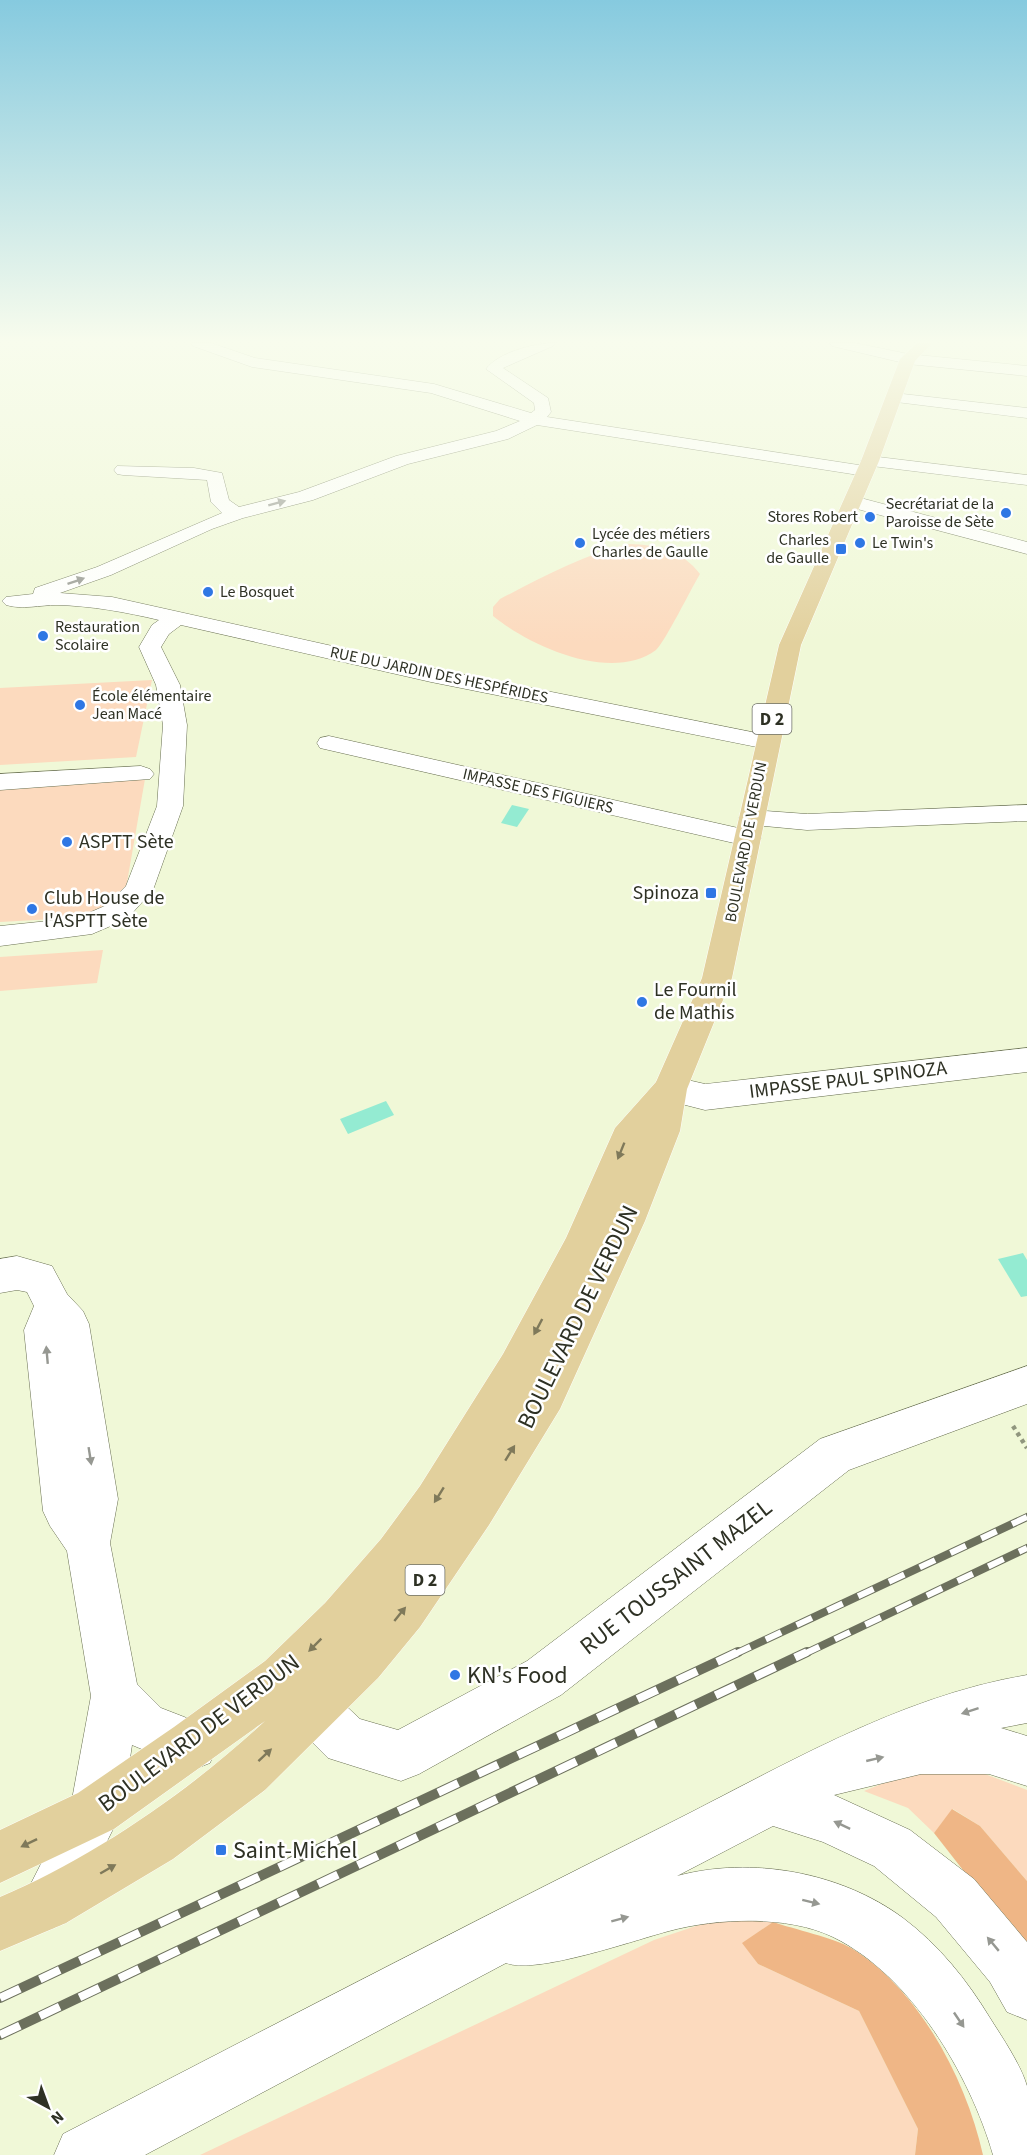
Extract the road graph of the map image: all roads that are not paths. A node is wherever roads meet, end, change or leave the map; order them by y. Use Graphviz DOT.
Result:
graph roads {
  1 [pos="469,444"];
  2 [pos="709,444"];
  3 [pos="876,444"];
  4 [pos="867,466"];
  5 [pos="123,470"];
  6 [pos="1027,480"];
  7 [pos="853,502"];
  8 [pos="236,514"];
  9 [pos="1027,548"];
  10 [pos="104,571"];
  11 [pos="7,603"];
  12 [pos="112,603"];
  13 [pos="176,618"];
  14 [pos="766,742"];
  15 [pos="329,743"];
  16 [pos="141,774"];
  17 [pos="0,782"];
  18 [pos="1027,813"];
  19 [pos="750,828"];
  20 [pos="0,936"];
  21 [pos="1027,1060"];
  22 [pos="670,1089"];
  23 [pos="0,1276"];
  24 [pos="1027,1385"];
  25 [pos="282,1678"];
  26 [pos="115,1696"];
  27 [pos="1027,1700"];
  28 [pos="313,1709"];
  29 [pos="192,1744"];
  30 [pos="1027,1761"];
  31 [pos="832,1770"];
  32 [pos="771,1800"];
  33 [pos="96,1811"];
  34 [pos="0,1857"];
  35 [pos="47,1904"];
  36 [pos="0,1924"];
  37 [pos="480,1947"];
  38 [pos="1027,1992"];
  39 [pos="84,2155"];
  40 [pos="1023,2155"];
  8 -- 1 [label="street, one-way"];
  2 -- 4 [label="street"];
  3 -- 4 [label="main road, BOULEVARD DE VERDUN / D 2"];
  4 -- 6 [label="street"];
  4 -- 7 [label="main road, BOULEVARD DE VERDUN / D 2"];
  5 -- 8 [label="street"];
  7 -- 9 [label="street"];
  7 -- 14 [label="main road, BOULEVARD DE VERDUN / D 2"];
  8 -- 10 [label="street"];
  11 -- 10 [label="street, one-way"];
  10 -- 12 [label="street"];
  11 -- 12 [label="street, RUE DU JARDIN DES HESPÉRIDES"];
  12 -- 13 [label="street, RUE DU JARDIN DES HESPÉRIDES"];
  13 -- 14 [label="street, RUE DU JARDIN DES HESPÉRIDES"];
  13 -- 20 [label="street"];
  14 -- 19 [label="main road, BOULEVARD DE VERDUN / D 2"];
  15 -- 19 [label="street, IMPASSE DES FIGUIERS"];
  16 -- 17 [label="street"];
  18 -- 19 [label="street, IMPASSE DES FIGUIERS"];
  19 -- 22 [label="main road, BOULEVARD DE VERDUN / D 2"];
  21 -- 22 [label="street, IMPASSE PAUL SPINOZA"];
  22 -- 25 [label="main road, BOULEVARD DE VERDUN / D 2, one-way"];
  28 -- 22 [label="main road, BOULEVARD DE VERDUN / D 2, one-way"];
  23 -- 26 [label="street"];
  24 -- 28 [label="street, RUE TOUSSAINT MAZEL"];
  25 -- 28 [label="street, RUE TOUSSAINT MAZEL"];
  25 -- 29 [label="main road, BOULEVARD DE VERDUN / D 2"];
  26 -- 29 [label="street"];
  26 -- 33 [label="street"];
  27 -- 31 [label="street, one-way"];
  35 -- 28 [label="main road, BOULEVARD DE VERDUN / D 2, one-way"];
  29 -- 33 [label="main road, BOULEVARD DE VERDUN / D 2"];
  31 -- 30 [label="street, one-way"];
  31 -- 32 [label="street"];
  32 -- 37 [label="street"];
  38 -- 32 [label="street, one-way"];
  33 -- 34 [label="main road, BOULEVARD DE VERDUN / D 2, one-way"];
  33 -- 35 [label="street"];
  35 -- 36 [label="main road, BOULEVARD DE VERDUN / D 2"];
  37 -- 39 [label="street"];
  37 -- 40 [label="street, one-way"];
}
